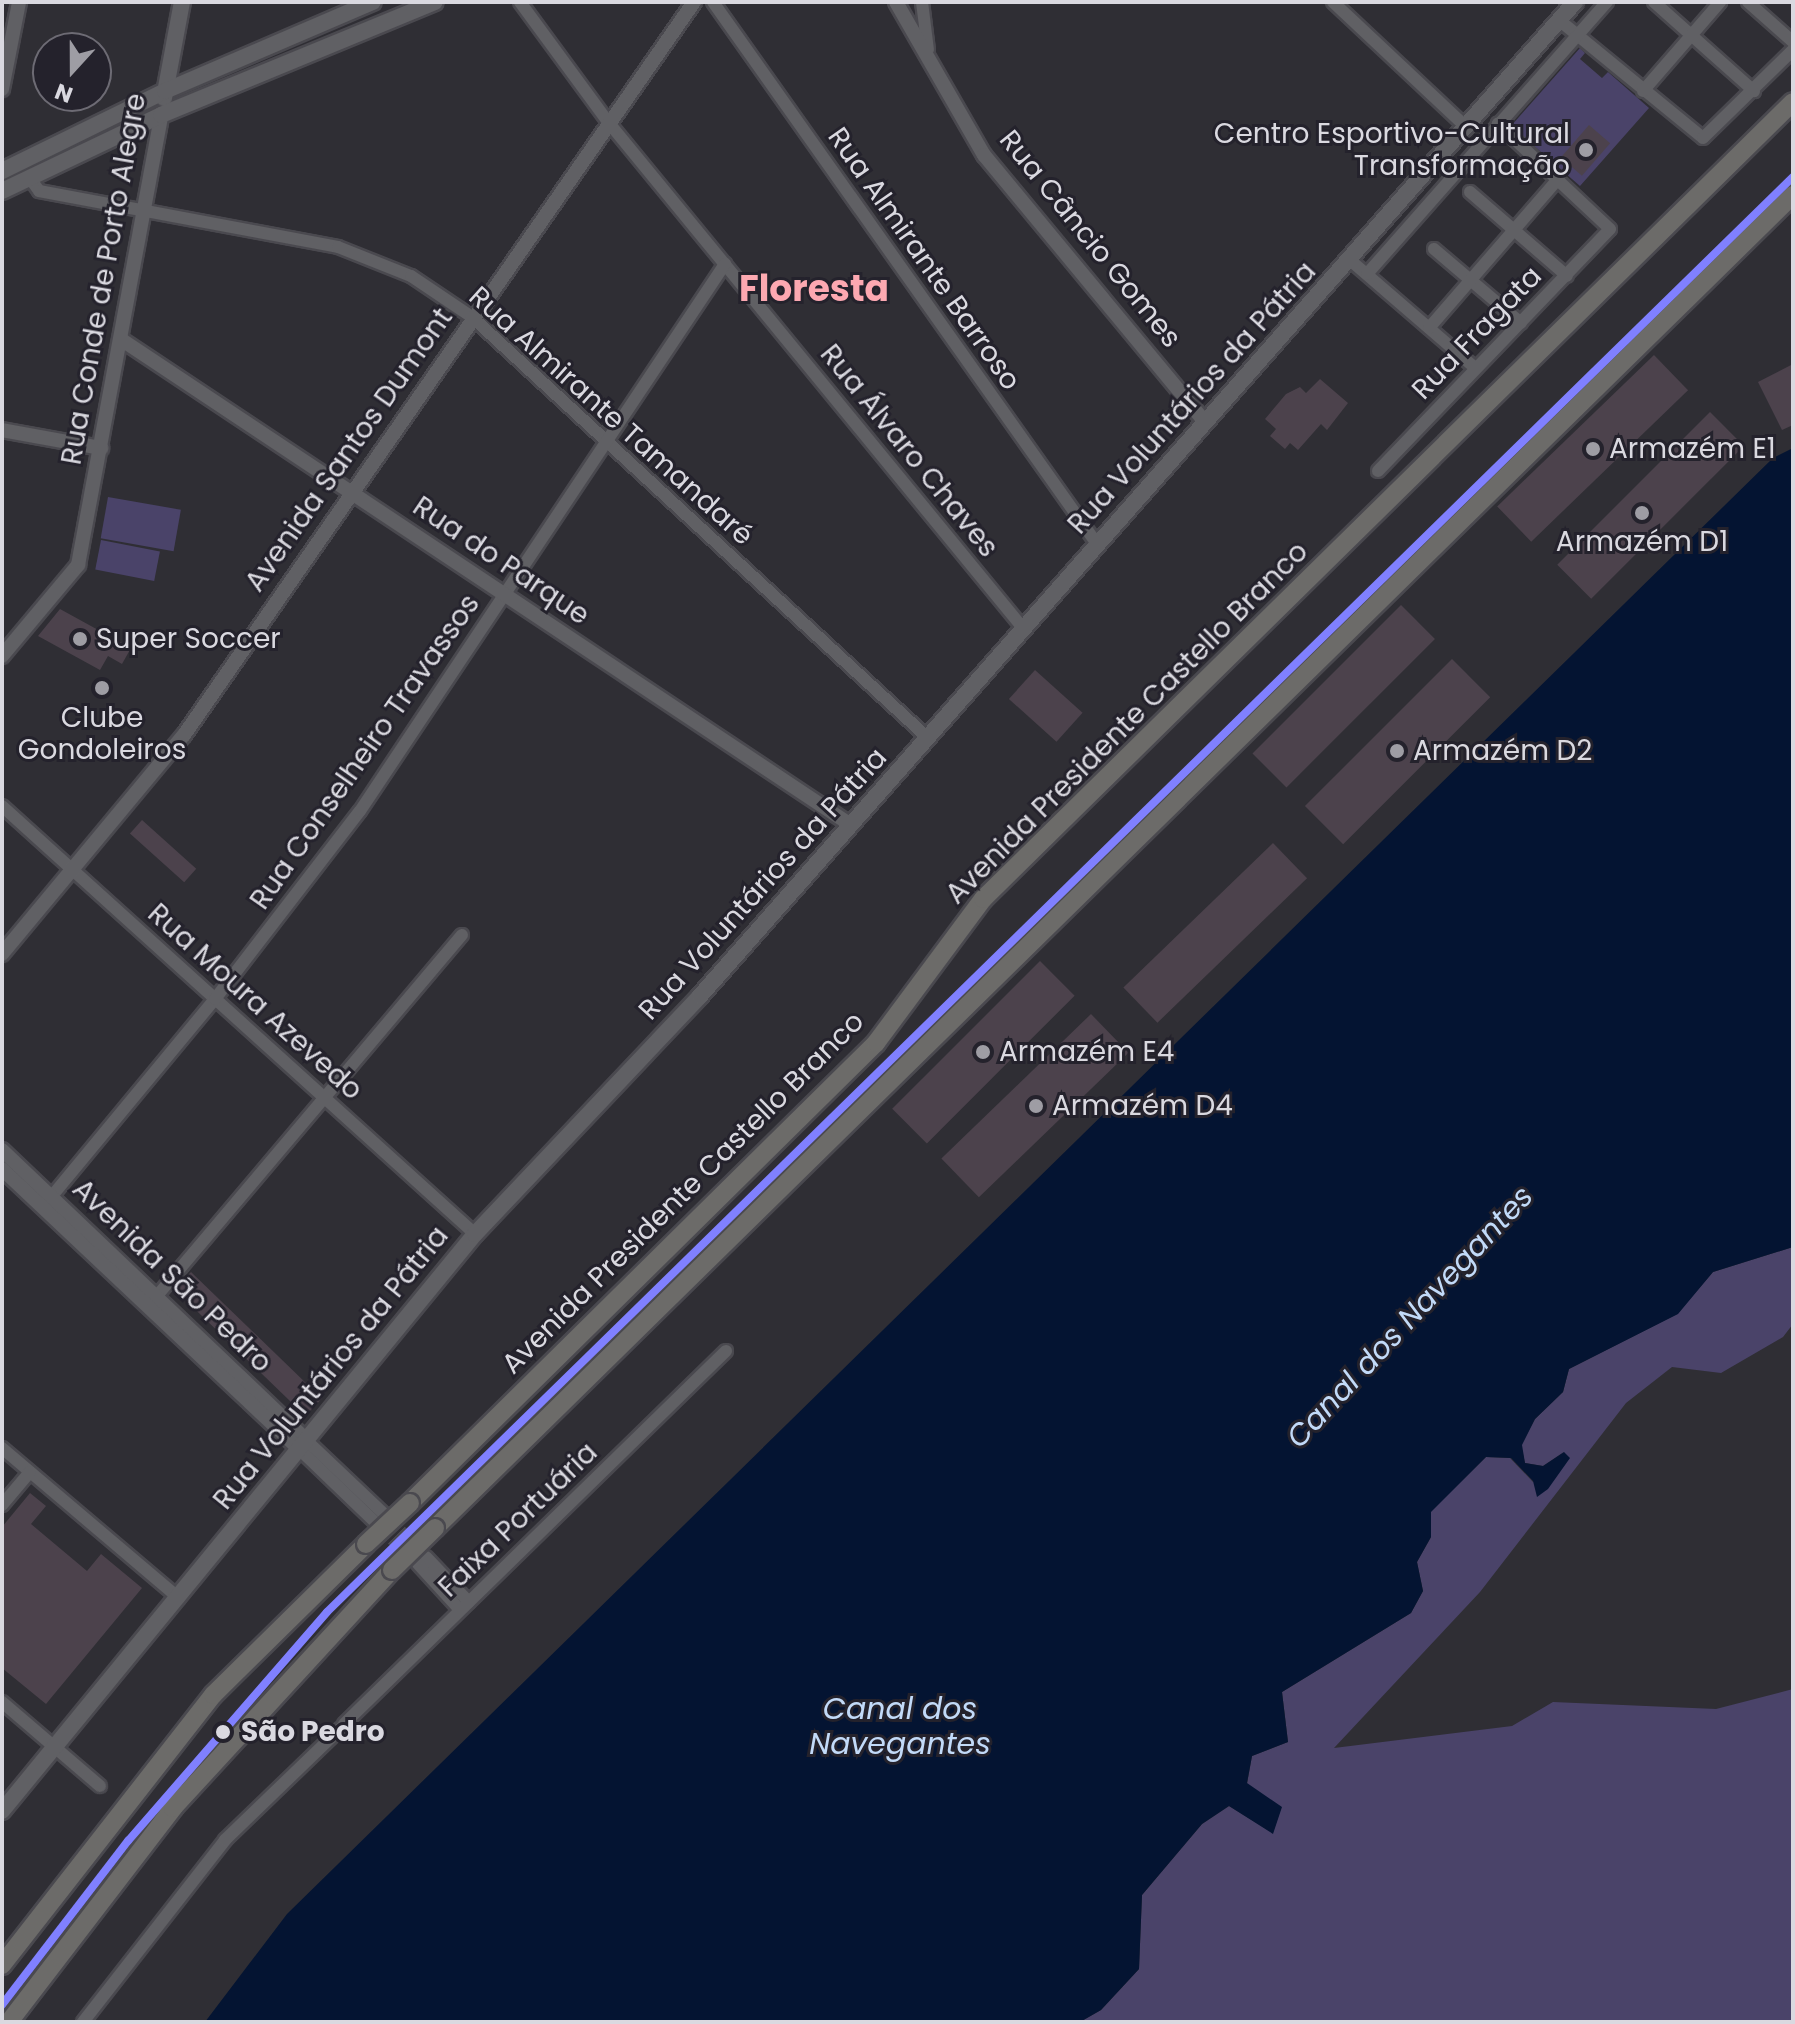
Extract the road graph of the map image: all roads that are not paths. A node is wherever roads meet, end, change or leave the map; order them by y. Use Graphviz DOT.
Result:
graph roads {
  1 [pos="19,2"];
  2 [pos="182,2"];
  3 [pos="373,2"];
  4 [pos="435,2"];
  5 [pos="520,2"];
  6 [pos="694,2"];
  7 [pos="713,2"];
  8 [pos="896,2"];
  9 [pos="923,2"];
  10 [pos="1333,2"];
  11 [pos="1575,2"];
  12 [pos="1607,2"];
  13 [pos="1654,2"];
  14 [pos="1720,2"];
  15 [pos="1748,2"];
  16 [pos="906,17"];
  17 [pos="1559,20"];
  18 [pos="1692,34"];
  19 [pos="1577,35"];
  20 [pos="1793,42"];
  21 [pos="928,50"];
  22 [pos="1793,50"];
  23 [pos="2,89"];
  24 [pos="165,91"];
  25 [pos="1643,91"];
  26 [pos="1754,91"];
  27 [pos="1793,102"];
  28 [pos="161,115"];
  29 [pos="609,123"];
  30 [pos="1498,124"];
  31 [pos="1466,127"];
  32 [pos="2,171"];
  33 [pos="29,177"];
  34 [pos="1559,178"];
  35 [pos="2,191"];
  36 [pos="1470,192"];
  37 [pos="1793,195"];
  38 [pos="144,213"];
  39 [pos="1514,229"];
  40 [pos="1434,249"];
  41 [pos="1350,260"];
  42 [pos="725,264"];
  43 [pos="1367,274"];
  44 [pos="1567,276"];
  45 [pos="1470,280"];
  46 [pos="472,317"];
  47 [pos="1521,323"];
  48 [pos="1429,328"];
  49 [pos="122,340"];
  50 [pos="1475,368"];
  51 [pos="1204,421"];
  52 [pos="2,430"];
  53 [pos="606,443"];
  54 [pos="101,448"];
  55 [pos="1378,471"];
  56 [pos="352,493"];
  57 [pos="1097,544"];
  58 [pos="505,595"];
  59 [pos="1023,628"];
  60 [pos="2,656"];
  61 [pos="929,739"];
  62 [pos="2,806"];
  63 [pos="851,825"];
  64 [pos="73,870"];
  65 [pos="462,935"];
  66 [pos="2,954"];
  67 [pos="215,999"];
  68 [pos="325,1098"];
  69 [pos="2,1150"];
  70 [pos="2,1169"];
  71 [pos="47,1202"];
  72 [pos="475,1234"];
  73 [pos="156,1297"];
  74 [pos="726,1351"];
  75 [pos="301,1443"];
  76 [pos="2,1448"];
  77 [pos="30,1472"];
  78 [pos="2,1505"];
  79 [pos="381,1520"];
  80 [pos="422,1560"];
  81 [pos="179,1598"];
  82 [pos="465,1606"];
  83 [pos="2,1702"];
  84 [pos="54,1748"];
  85 [pos="100,1786"];
  86 [pos="2,1811"];
  87 [pos="2,1965"];
  88 [pos="9,2022"];
  89 [pos="83,2022"];
  1 -- 23 [label="street"];
  2 -- 24 [label="main road, Rua Conde de Porto Alegre"];
  3 -- 24 [label="main road"];
  4 -- 28 [label="main road"];
  5 -- 29 [label="street, Rua Álvaro Chaves"];
  6 -- 29 [label="street, Avenida Santos Dumont"];
  7 -- 57 [label="street, Rua Almirante Barroso"];
  8 -- 16 [label="street, Rua Câncio Gomes"];
  9 -- 16 [label="street"];
  9 -- 21 [label="street"];
  10 -- 31 [label="street"];
  11 -- 17 [label="main road, Rua Voluntários da Pátria"];
  12 -- 19 [label="street"];
  13 -- 18 [label="street"];
  14 -- 18 [label="street"];
  15 -- 20 [label="street"];
  16 -- 21 [label="street, Rua Câncio Gomes"];
  17 -- 19 [label="street"];
  17 -- 31 [label="main road, Rua Voluntários da Pátria"];
  18 -- 25 [label="street"];
  18 -- 26 [label="street"];
  19 -- 25 [label="street"];
  19 -- 30 [label="street"];
  21 -- 51 [label="street, Rua Câncio Gomes"];
  22 -- 26 [label="street"];
  24 -- 28 [label="main road, Rua Conde de Porto Alegre"];
  24 -- 32 [label="main road"];
  25 -- 26 [label="street"];
  27 -- 87 [label="main road, Avenida Presidente Castello Branco, bridge"];
  28 -- 33 [label="main road"];
  28 -- 38 [label="street, Rua Conde de Porto Alegre"];
  29 -- 42 [label="street, Rua Álvaro Chaves"];
  29 -- 46 [label="street, Avenida Santos Dumont"];
  30 -- 34 [label="street"];
  30 -- 43 [label="street"];
  31 -- 41 [label="main road, Rua Voluntários da Pátria"];
  33 -- 35 [label="main road"];
  33 -- 38 [label="street, Rua Almirante Tamandaré"];
  34 -- 39 [label="street"];
  34 -- 44 [label="street, Rua Fragata"];
  36 -- 39 [label="street"];
  37 -- 88 [label="main road, bridge"];
  38 -- 46 [label="street, Rua Almirante Tamandaré"];
  38 -- 49 [label="street, Rua Conde de Porto Alegre"];
  39 -- 44 [label="street"];
  39 -- 45 [label="street"];
  40 -- 45 [label="street"];
  41 -- 43 [label="street"];
  41 -- 51 [label="main road, Rua Voluntários da Pátria"];
  42 -- 53 [label="street, Rua Conselheiro Travassos"];
  42 -- 59 [label="street, Rua Álvaro Chaves"];
  43 -- 48 [label="street"];
  44 -- 47 [label="street, Rua Fragata"];
  45 -- 47 [label="street"];
  45 -- 48 [label="street"];
  46 -- 53 [label="street, Rua Almirante Tamandaré"];
  46 -- 56 [label="street, Avenida Santos Dumont"];
  47 -- 50 [label="street, Rua Fragata"];
  48 -- 50 [label="street"];
  49 -- 54 [label="street, Rua Conde de Porto Alegre"];
  49 -- 56 [label="street, Rua do Parque"];
  50 -- 55 [label="street, Rua Fragata"];
  51 -- 57 [label="main road, Rua Voluntários da Pátria"];
  52 -- 54 [label="street"];
  53 -- 58 [label="street, Rua Conselheiro Travassos"];
  53 -- 61 [label="street, Rua Almirante Tamandaré"];
  54 -- 60 [label="street, Rua Conde de Porto Alegre"];
  56 -- 58 [label="street, Rua do Parque"];
  56 -- 64 [label="street, Avenida Santos Dumont"];
  57 -- 59 [label="main road, Rua Voluntários da Pátria"];
  58 -- 63 [label="street, Rua do Parque"];
  58 -- 67 [label="street, Rua Conselheiro Travassos"];
  59 -- 61 [label="main road, Rua Voluntários da Pátria"];
  61 -- 63 [label="main road, Rua Voluntários da Pátria"];
  62 -- 64 [label="street, Rua Moura Azevedo"];
  63 -- 72 [label="main road, Rua Voluntários da Pátria"];
  64 -- 66 [label="street, Avenida Santos Dumont"];
  64 -- 67 [label="street, Rua Moura Azevedo"];
  65 -- 68 [label="street"];
  67 -- 68 [label="street, Rua Moura Azevedo"];
  67 -- 71 [label="street, Rua Conselheiro Travassos"];
  68 -- 72 [label="street, Rua Moura Azevedo"];
  68 -- 73 [label="street"];
  69 -- 71 [label="street, Avenida São Pedro"];
  70 -- 71 [label="street, Avenida São Pedro"];
  71 -- 73 [label="street, Avenida São Pedro"];
  71 -- 75 [label="street, Avenida São Pedro"];
  72 -- 75 [label="main road, Rua Voluntários da Pátria"];
  73 -- 75 [label="street, Avenida São Pedro"];
  74 -- 82 [label="street, Faixa Portuária"];
  75 -- 79 [label="street"];
  75 -- 81 [label="main road, Rua Voluntários da Pátria"];
  76 -- 77 [label="street"];
  77 -- 78 [label="street"];
  77 -- 81 [label="street"];
  80 -- 82 [label="street"];
  81 -- 84 [label="main road, Rua Voluntários da Pátria"];
  82 -- 89 [label="street, Faixa Portuária"];
  83 -- 84 [label="street"];
  84 -- 85 [label="street"];
  84 -- 86 [label="main road, Rua Voluntários da Pátria"];
}
